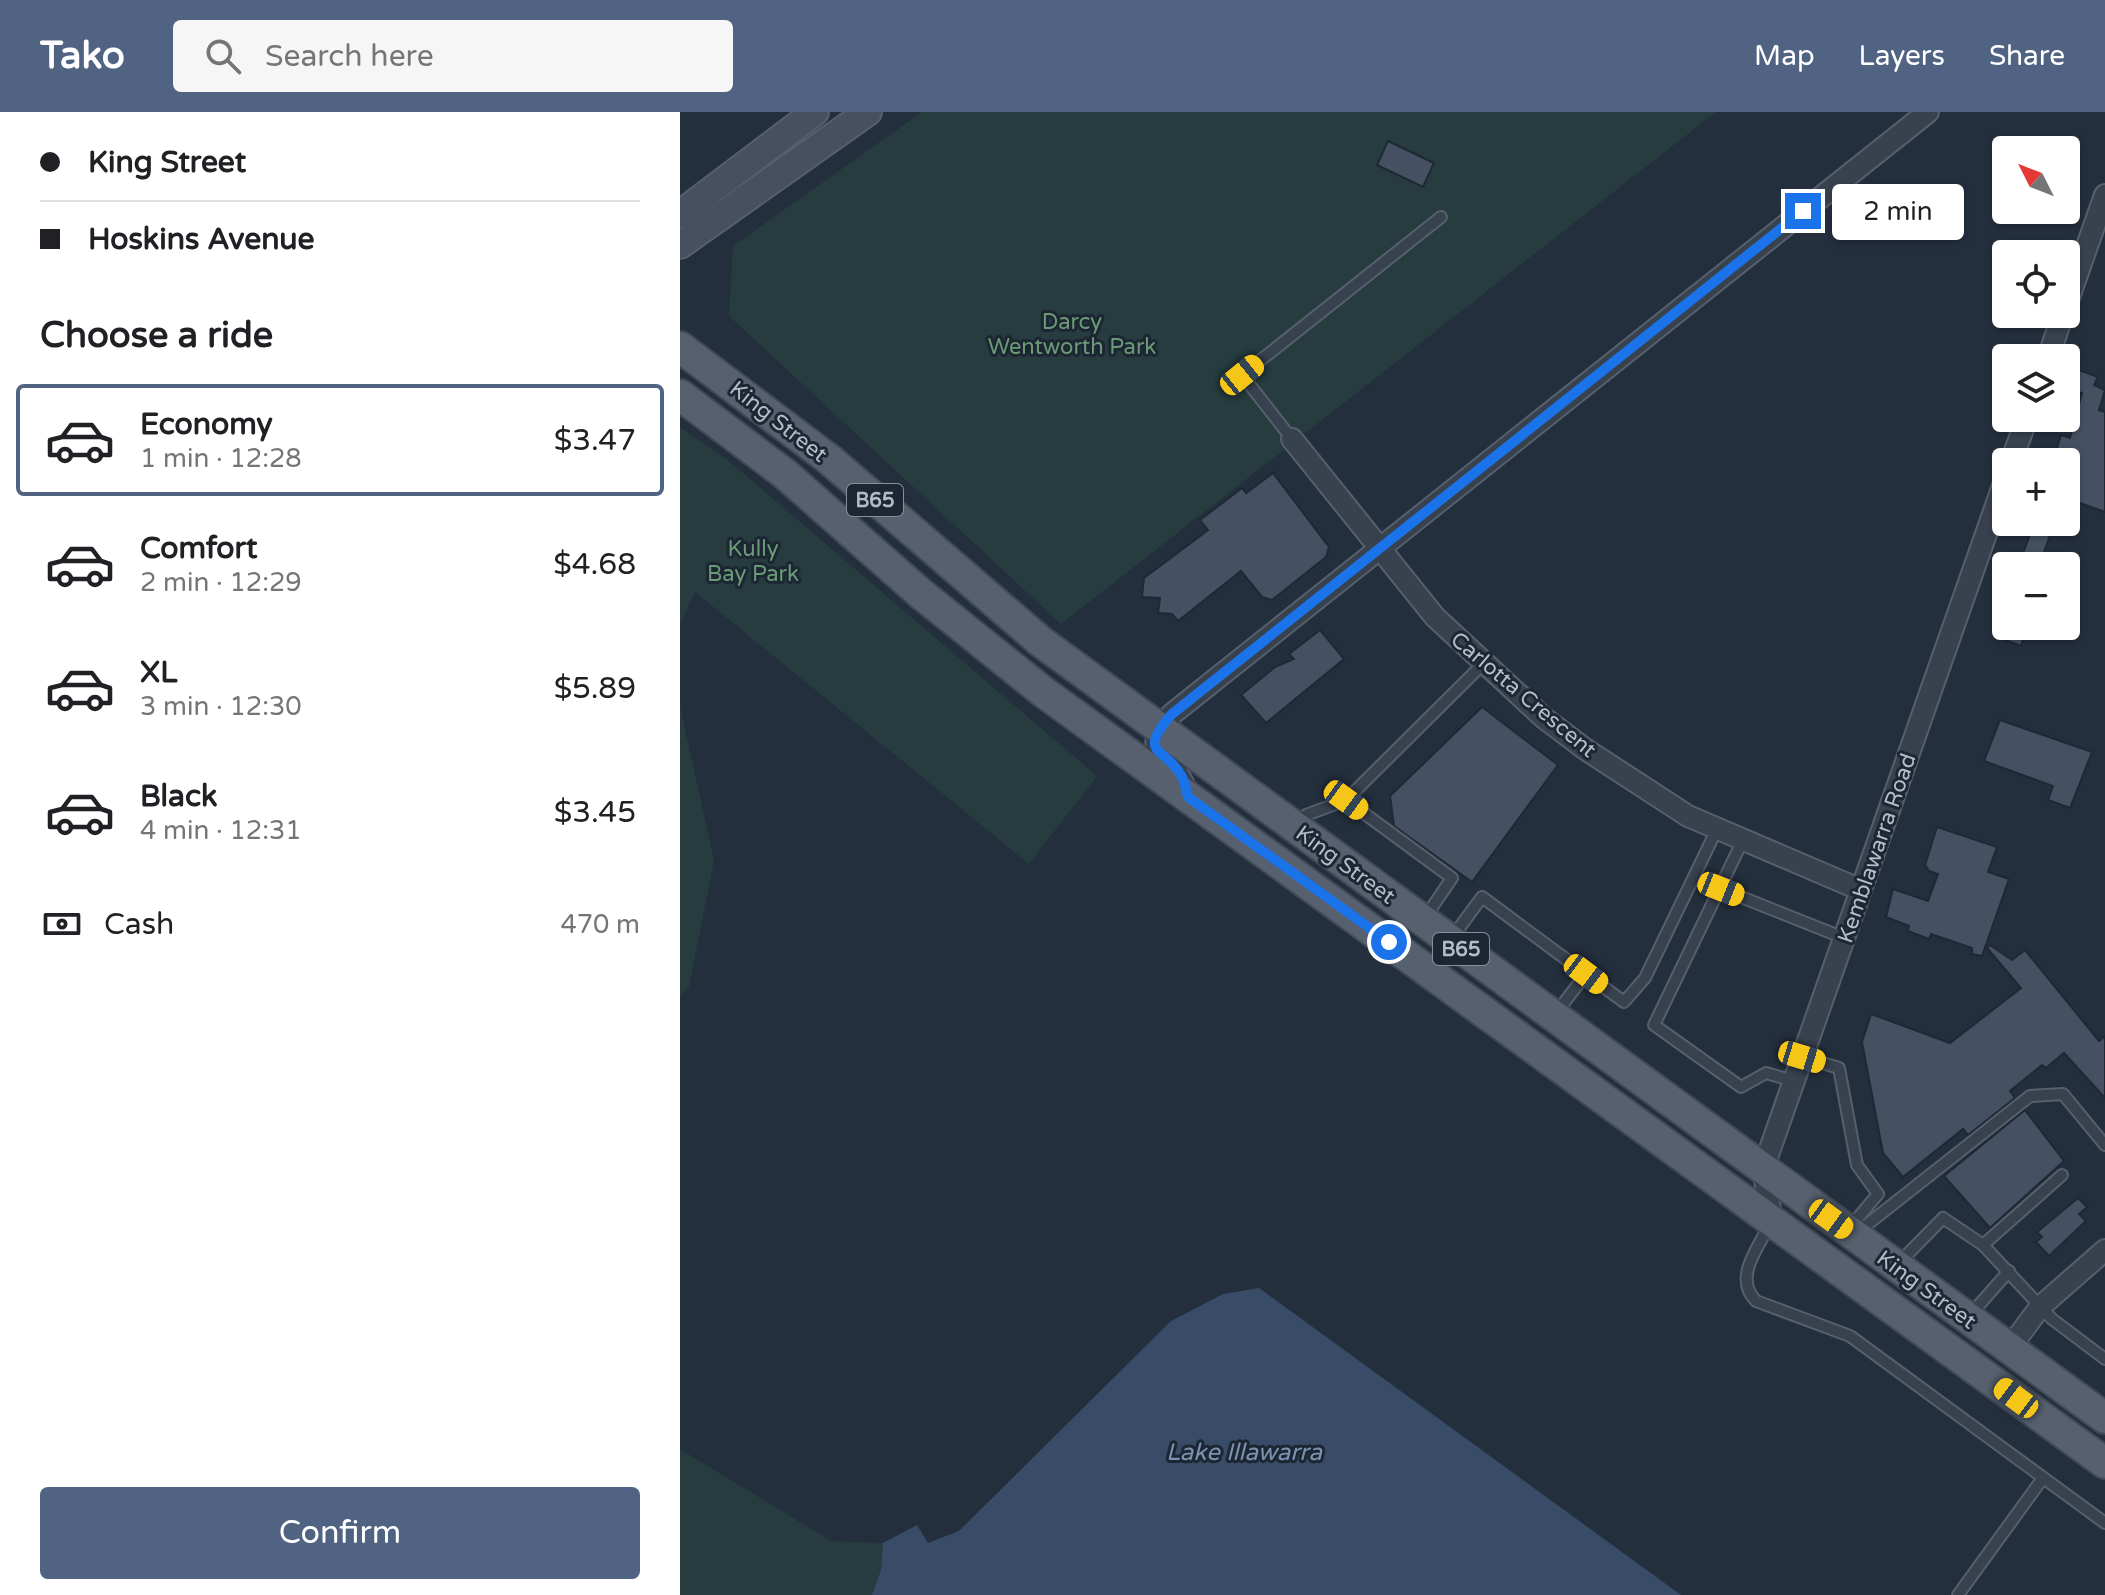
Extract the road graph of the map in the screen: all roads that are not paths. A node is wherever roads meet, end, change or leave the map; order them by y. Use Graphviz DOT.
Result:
graph roads {
  1 [pos="815,112"];
  2 [pos="868,112"];
  3 [pos="1928,112"];
  4 [pos="2105,195"];
  5 [pos="680,214"];
  6 [pos="1441,217"];
  7 [pos="680,245"];
  8 [pos="2080,266"];
  9 [pos="682,346"];
  10 [pos="680,395"];
  11 [pos="1292,439"];
  12 [pos="1992,517"];
  13 [pos="1378,548"];
  14 [pos="1483,664"];
  15 [pos="1159,728"];
  16 [pos="1188,797"];
  17 [pos="1346,800"];
  18 [pos="1295,827"];
  19 [pos="1717,829"];
  20 [pos="1742,842"];
  21 [pos="1721,889"];
  22 [pos="1861,890"];
  23 [pos="1423,921"];
  24 [pos="1844,938"];
  25 [pos="1450,941"];
  26 [pos="1586,974"];
  27 [pos="1553,1016"];
  28 [pos="1802,1057"];
  29 [pos="1794,1081"];
  30 [pos="2105,1145"];
  31 [pos="1763,1169"];
  32 [pos="2062,1175"];
  33 [pos="1772,1220"];
  34 [pos="1854,1235"];
  35 [pos="1983,1245"];
  36 [pos="2105,1250"];
  37 [pos="1896,1266"];
  38 [pos="2009,1271"];
  39 [pos="2040,1307"];
  40 [pos="1967,1319"];
  41 [pos="2009,1349"];
  42 [pos="2105,1359"];
  43 [pos="2105,1418"];
  44 [pos="2105,1463"];
  45 [pos="2043,1478"];
  46 [pos="2105,1523"];
  47 [pos="1958,1595"];
  1 -- 5 [label="main road"];
  2 -- 7 [label="main road"];
  3 -- 13 [label="street"];
  4 -- 8 [label="street"];
  6 -- 11 [label="lane"];
  9 -- 15 [label="main road, King Street / B65"];
  10 -- 16 [label="main road, King Street / B65"];
  11 -- 13 [label="street, Carlotta Crescent"];
  12 -- 22 [label="street, Kemblawarra Road"];
  13 -- 14 [label="street, Carlotta Crescent"];
  13 -- 15 [label="street"];
  14 -- 17 [label="lane"];
  14 -- 19 [label="street, Carlotta Crescent"];
  15 -- 16 [label="street"];
  15 -- 18 [label="main road, King Street / B65"];
  16 -- 33 [label="main road, King Street / B65"];
  17 -- 18 [label="lane"];
  17 -- 23 [label="lane"];
  18 -- 23 [label="main road, King Street / B65"];
  19 -- 20 [label="street, Carlotta Crescent"];
  19 -- 26 [label="lane"];
  20 -- 21 [label="lane"];
  20 -- 22 [label="street, Carlotta Crescent"];
  21 -- 24 [label="lane"];
  21 -- 29 [label="lane"];
  22 -- 24 [label="street, Kemblawarra Road"];
  23 -- 25 [label="main road, King Street / B65"];
  24 -- 28 [label="street, Kemblawarra Road"];
  25 -- 26 [label="lane"];
  25 -- 27 [label="main road, King Street / B65"];
  26 -- 27 [label="lane"];
  27 -- 31 [label="main road, King Street / B65"];
  28 -- 29 [label="street, Kemblawarra Road"];
  28 -- 34 [label="lane"];
  29 -- 31 [label="street, Kemblawarra Road"];
  30 -- 34 [label="lane"];
  31 -- 33 [label="street, Kemblawarra Road"];
  31 -- 34 [label="main road, King Street / B65"];
  32 -- 35 [label="lane"];
  33 -- 44 [label="main road, King Street / B65"];
  33 -- 45 [label="lane"];
  34 -- 37 [label="main road, King Street / B65"];
  35 -- 37 [label="lane"];
  35 -- 38 [label="lane"];
  36 -- 39 [label="street"];
  37 -- 40 [label="main road, King Street / B65"];
  38 -- 39 [label="lane"];
  38 -- 40 [label="lane"];
  39 -- 41 [label="street"];
  39 -- 42 [label="lane"];
  40 -- 41 [label="main road, King Street / B65"];
  41 -- 43 [label="main road, King Street / B65"];
  45 -- 46 [label="lane"];
  45 -- 47 [label="lane"];
}
